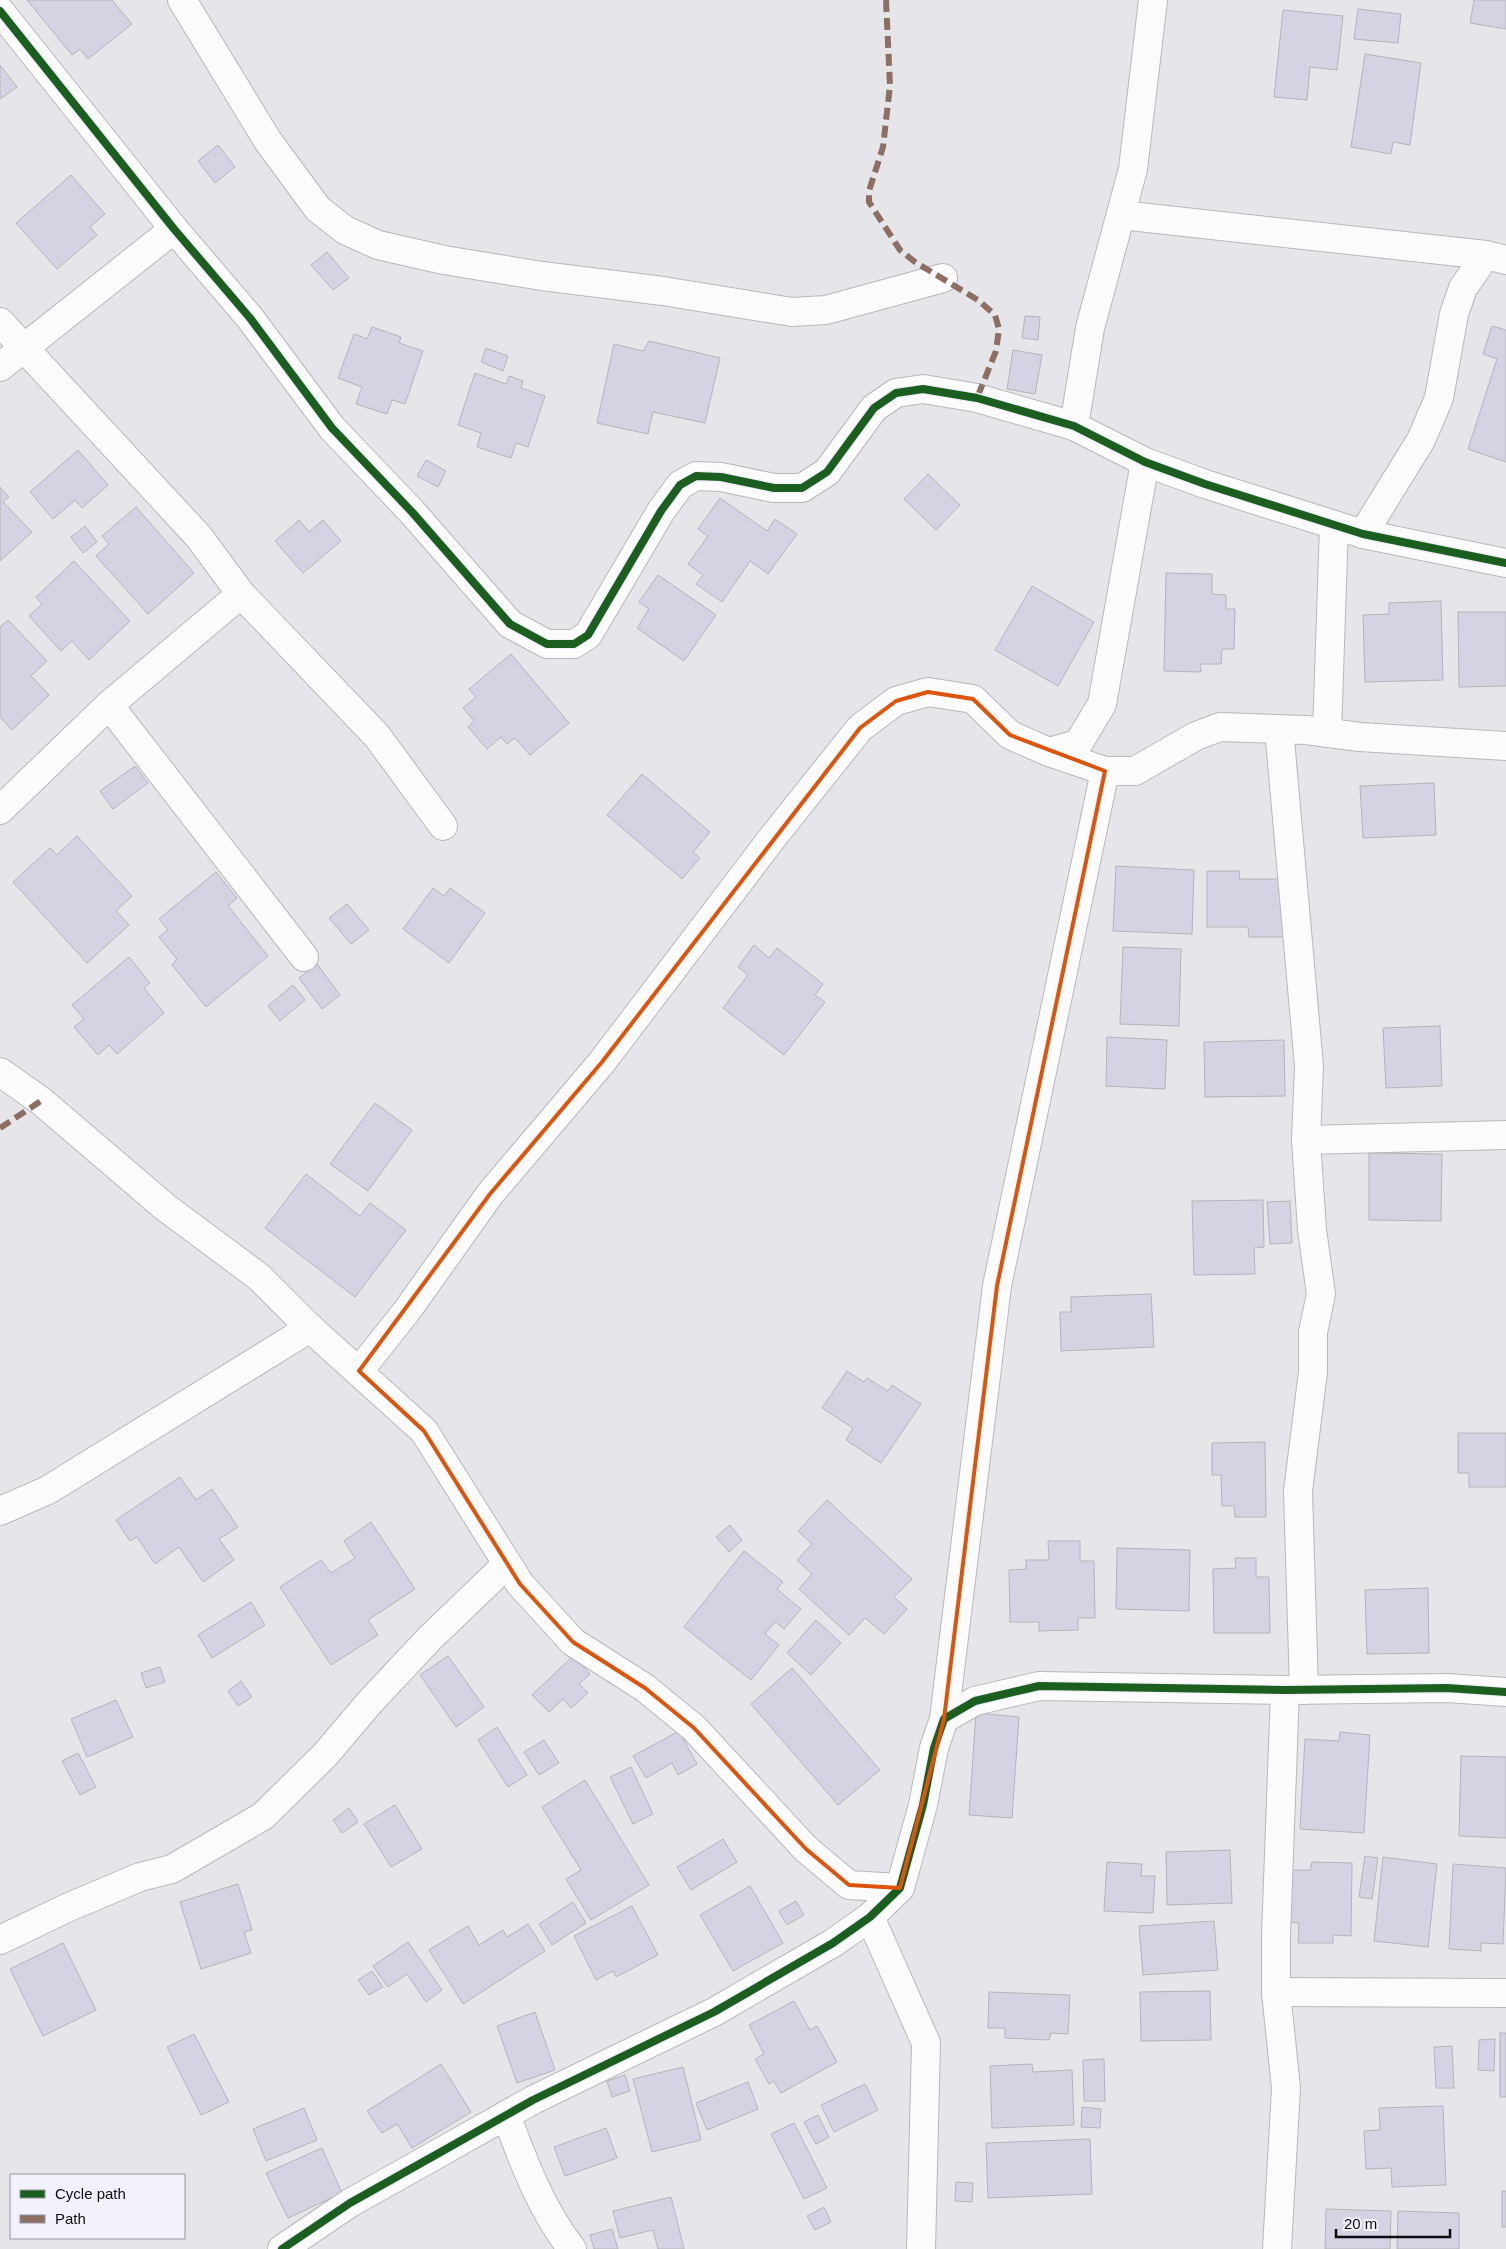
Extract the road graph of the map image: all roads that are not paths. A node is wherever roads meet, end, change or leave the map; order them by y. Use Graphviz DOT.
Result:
graph roads {
  1 [pos="182,0"];
  2 [pos="1153,0"];
  3 [pos="0,11"];
  4 [pos="1121,215"];
  5 [pos="174,228"];
  6 [pos="1496,257"];
  7 [pos="943,278"];
  8 [pos="0,322"];
  9 [pos="23,348"];
  10 [pos="0,367"];
  11 [pos="1074,426"];
  12 [pos="1145,462"];
  13 [pos="1334,525"];
  14 [pos="1363,534"];
  15 [pos="1506,563"];
  16 [pos="241,594"];
  17 [pos="109,705"];
  18 [pos="1279,730"];
  19 [pos="1327,733"];
  20 [pos="1506,746"];
  21 [pos="1049,752"];
  22 [pos="1105,771"];
  23 [pos="0,810"];
  24 [pos="443,826"];
  25 [pos="304,957"];
  26 [pos="0,1072"];
  27 [pos="1506,1135"];
  28 [pos="1306,1140"];
  29 [pos="310,1328"];
  30 [pos="360,1371"];
  31 [pos="0,1511"];
  32 [pos="507,1564"];
  33 [pos="1295,1690"];
  34 [pos="1506,1692"];
  35 [pos="944,1719"];
  36 [pos="900,1888"];
  37 [pos="870,1917"];
  38 [pos="0,1940"];
  39 [pos="1276,1992"];
  40 [pos="1506,1993"];
  41 [pos="506,2115"];
  42 [pos="282,2249"];
  43 [pos="572,2249"];
  44 [pos="921,2249"];
  45 [pos="1277,2249"];
  1 -- 7 [label="street"];
  2 -- 4 [label="street"];
  3 -- 5 [label="street"];
  4 -- 6 [label="street"];
  4 -- 11 [label="street"];
  5 -- 9 [label="street"];
  5 -- 11 [label="street"];
  6 -- 14 [label="street"];
  8 -- 9 [label="street"];
  9 -- 10 [label="street"];
  9 -- 16 [label="street"];
  11 -- 12 [label="street"];
  12 -- 13 [label="street"];
  12 -- 21 [label="street"];
  13 -- 14 [label="street"];
  13 -- 19 [label="street"];
  14 -- 15 [label="street"];
  16 -- 17 [label="street"];
  16 -- 24 [label="street"];
  17 -- 23 [label="street"];
  17 -- 25 [label="street"];
  18 -- 19 [label="street"];
  18 -- 22 [label="street"];
  18 -- 28 [label="street"];
  19 -- 20 [label="street"];
  21 -- 22 [label="street"];
  21 -- 30 [label="street"];
  22 -- 35 [label="street"];
  26 -- 29 [label="street"];
  27 -- 28 [label="street"];
  28 -- 33 [label="street"];
  29 -- 30 [label="street"];
  29 -- 31 [label="street"];
  30 -- 32 [label="street"];
  32 -- 36 [label="street"];
  32 -- 38 [label="street"];
  33 -- 34 [label="street"];
  33 -- 35 [label="street"];
  33 -- 39 [label="street"];
  35 -- 36 [label="street"];
  36 -- 37 [label="street"];
  37 -- 41 [label="street"];
  37 -- 44 [label="street"];
  39 -- 40 [label="street"];
  39 -- 45 [label="street"];
  41 -- 42 [label="street"];
  41 -- 43 [label="street"];
}
